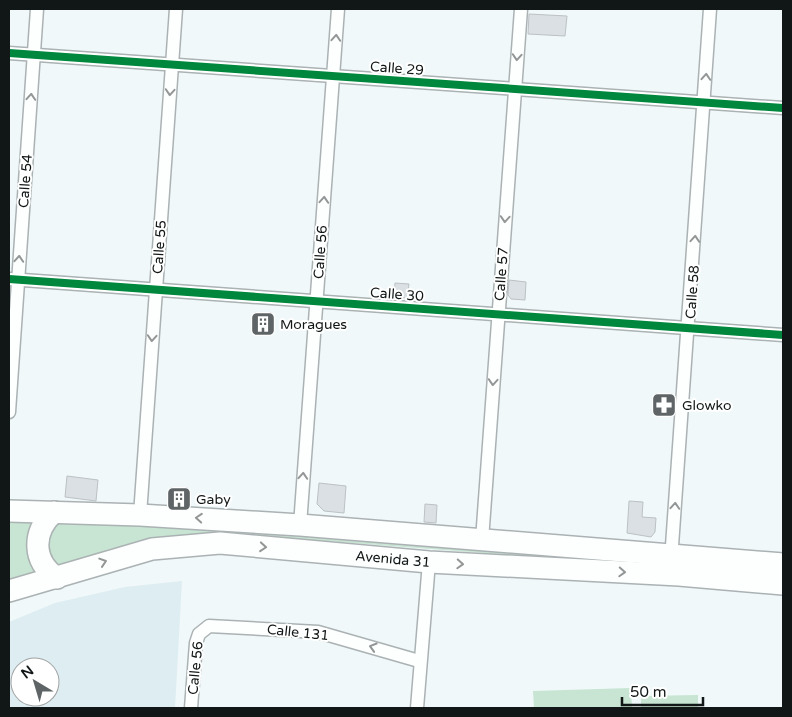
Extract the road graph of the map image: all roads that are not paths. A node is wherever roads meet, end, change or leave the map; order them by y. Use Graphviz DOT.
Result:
graph roads {
  1 [pos="37,9"];
  2 [pos="176,9"];
  3 [pos="338,9"];
  4 [pos="521,9"];
  5 [pos="710,9"];
  6 [pos="9,53"];
  7 [pos="34,54"];
  8 [pos="172,64"];
  9 [pos="333,76"];
  10 [pos="515,89"];
  11 [pos="704,102"];
  12 [pos="783,108"];
  13 [pos="13,279"];
  14 [pos="156,289"];
  15 [pos="317,301"];
  16 [pos="498,314"];
  17 [pos="689,329"];
  18 [pos="783,335"];
  19 [pos="9,412"];
  20 [pos="9,511"];
  21 [pos="54,512"];
  22 [pos="140,514"];
  23 [pos="300,525"];
  24 [pos="482,540"];
  25 [pos="429,562"];
  26 [pos="783,564"];
  27 [pos="671,565"];
  28 [pos="57,578"];
  29 [pos="783,584"];
  30 [pos="9,591"];
  31 [pos="204,629"];
  32 [pos="419,661"];
  33 [pos="191,708"];
  34 [pos="417,708"];
  1 -- 7 [label="street, Calle 54"];
  2 -- 8 [label="street, Calle 55"];
  9 -- 3 [label="street, Calle 56, one-way"];
  4 -- 10 [label="street, Calle 57, one-way"];
  11 -- 5 [label="street, Calle 58, one-way"];
  6 -- 7 [label="street, Calle 29"];
  7 -- 8 [label="street, Calle 29"];
  13 -- 7 [label="street, Calle 54, one-way"];
  8 -- 9 [label="street, Calle 29"];
  8 -- 14 [label="street, Calle 55, one-way"];
  9 -- 10 [label="street, Calle 29"];
  15 -- 9 [label="street, Calle 56, one-way"];
  10 -- 11 [label="street, Calle 29"];
  10 -- 16 [label="street, Calle 57, one-way"];
  11 -- 12 [label="street, Calle 29"];
  17 -- 11 [label="street, Calle 58, one-way"];
  13 -- 14 [label="street, Calle 30"];
  13 -- 19 [label="street, Calle 54"];
  14 -- 15 [label="street, Calle 30"];
  14 -- 22 [label="street, Calle 55, one-way"];
  15 -- 16 [label="street, Calle 30"];
  23 -- 15 [label="street, Calle 56, one-way"];
  16 -- 17 [label="street, Calle 30"];
  16 -- 24 [label="street, Calle 57, one-way"];
  17 -- 18 [label="street, Calle 30"];
  27 -- 17 [label="street, Calle 58, one-way"];
  20 -- 21 [label="highway, Avenida 31"];
  21 -- 22 [label="highway, Avenida 31"];
  21 -- 28 [label="highway"];
  23 -- 22 [label="highway, Avenida 31, one-way"];
  23 -- 24 [label="highway, Avenida 31"];
  24 -- 27 [label="highway, Avenida 31"];
  25 -- 27 [label="highway, Avenida 31, one-way"];
  28 -- 25 [label="highway, Avenida 31, one-way"];
  25 -- 32 [label="street"];
  26 -- 27 [label="highway, Avenida 31"];
  27 -- 29 [label="highway, Avenida 31"];
  28 -- 30 [label="highway, Avenida 31"];
  32 -- 31 [label="street, Calle 131, one-way"];
  31 -- 33 [label="street, Calle 56"];
  32 -- 34 [label="street"];
}
